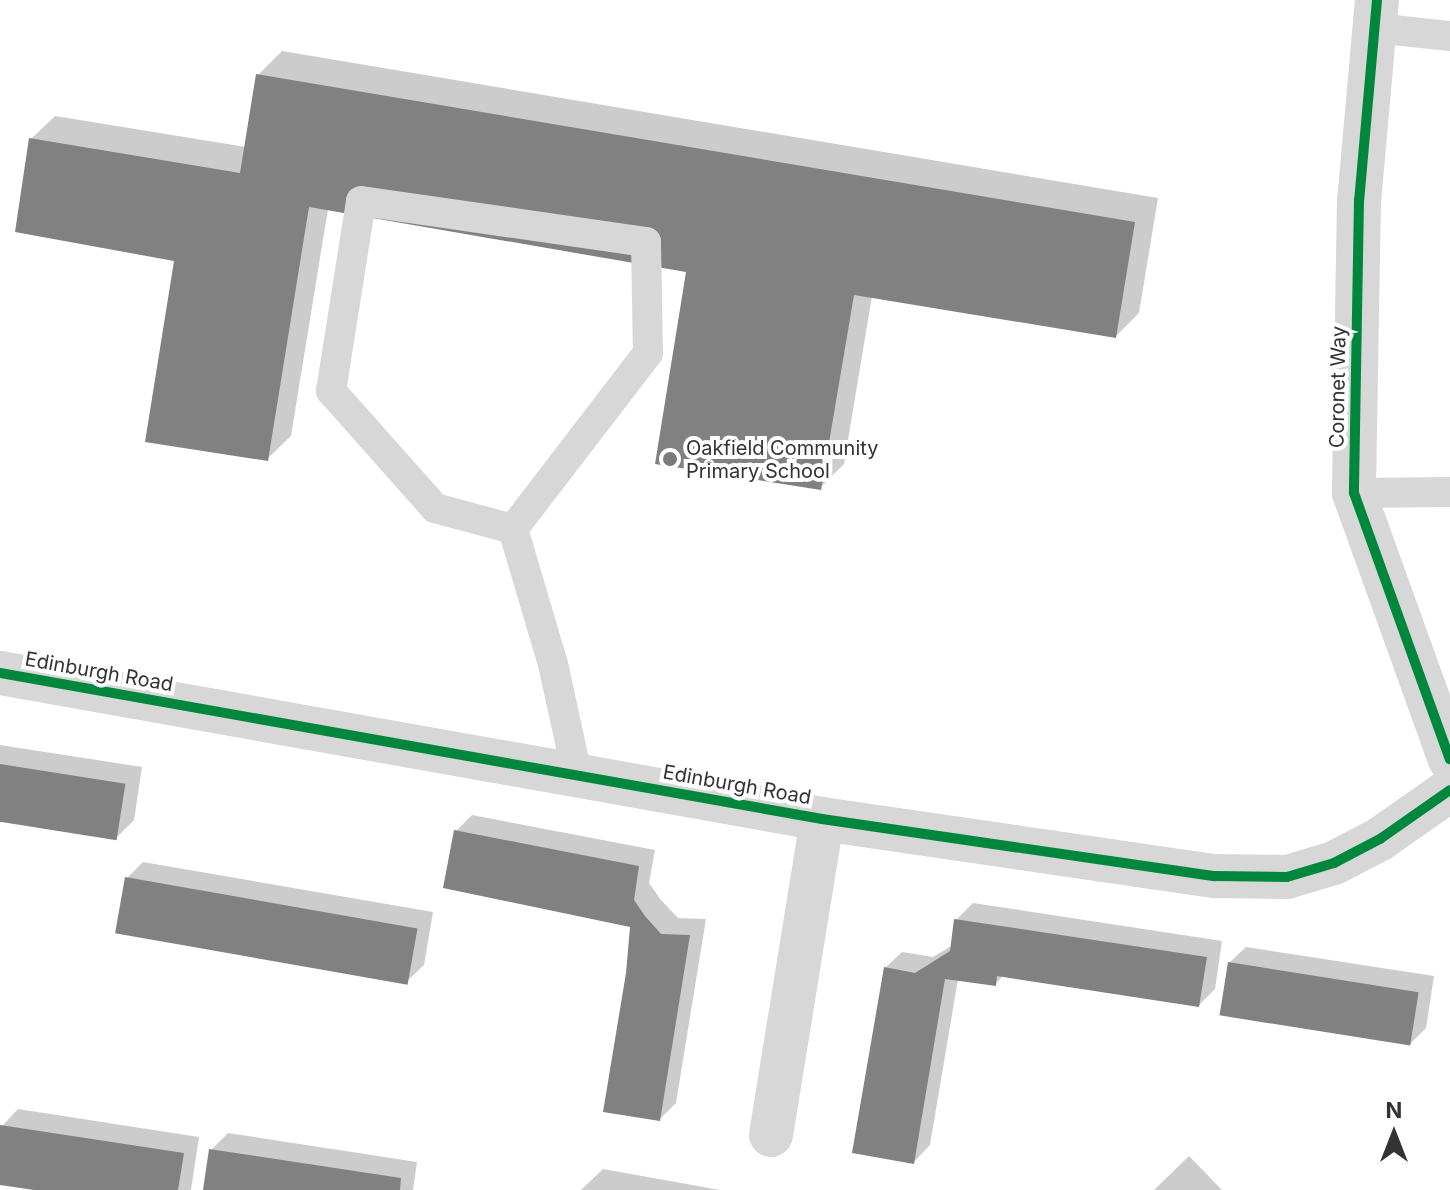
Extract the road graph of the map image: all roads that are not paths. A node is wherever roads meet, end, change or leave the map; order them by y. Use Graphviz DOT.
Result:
graph roads {
  1 [pos="1376,14"];
  2 [pos="1450,36"];
  3 [pos="1450,492"];
  4 [pos="1354,493"];
  5 [pos="513,529"];
  6 [pos="0,673"];
  7 [pos="1437,684"];
  8 [pos="1450,759"];
  9 [pos="577,774"];
  10 [pos="1450,790"];
  11 [pos="822,819"];
  12 [pos="771,1135"];
  1 -- 2 [label="lane"];
  1 -- 4 [label="street, Coronet Way"];
  3 -- 4 [label="lane"];
  4 -- 7 [label="street, Coronet Way"];
  5 -- 5 [label="lane"];
  5 -- 9 [label="lane"];
  6 -- 9 [label="street, Edinburgh Road"];
  7 -- 8 [label="street, Coronet Way"];
  9 -- 11 [label="street, Edinburgh Road"];
  10 -- 11 [label="street, Edinburgh Road"];
  11 -- 12 [label="street"];
}
